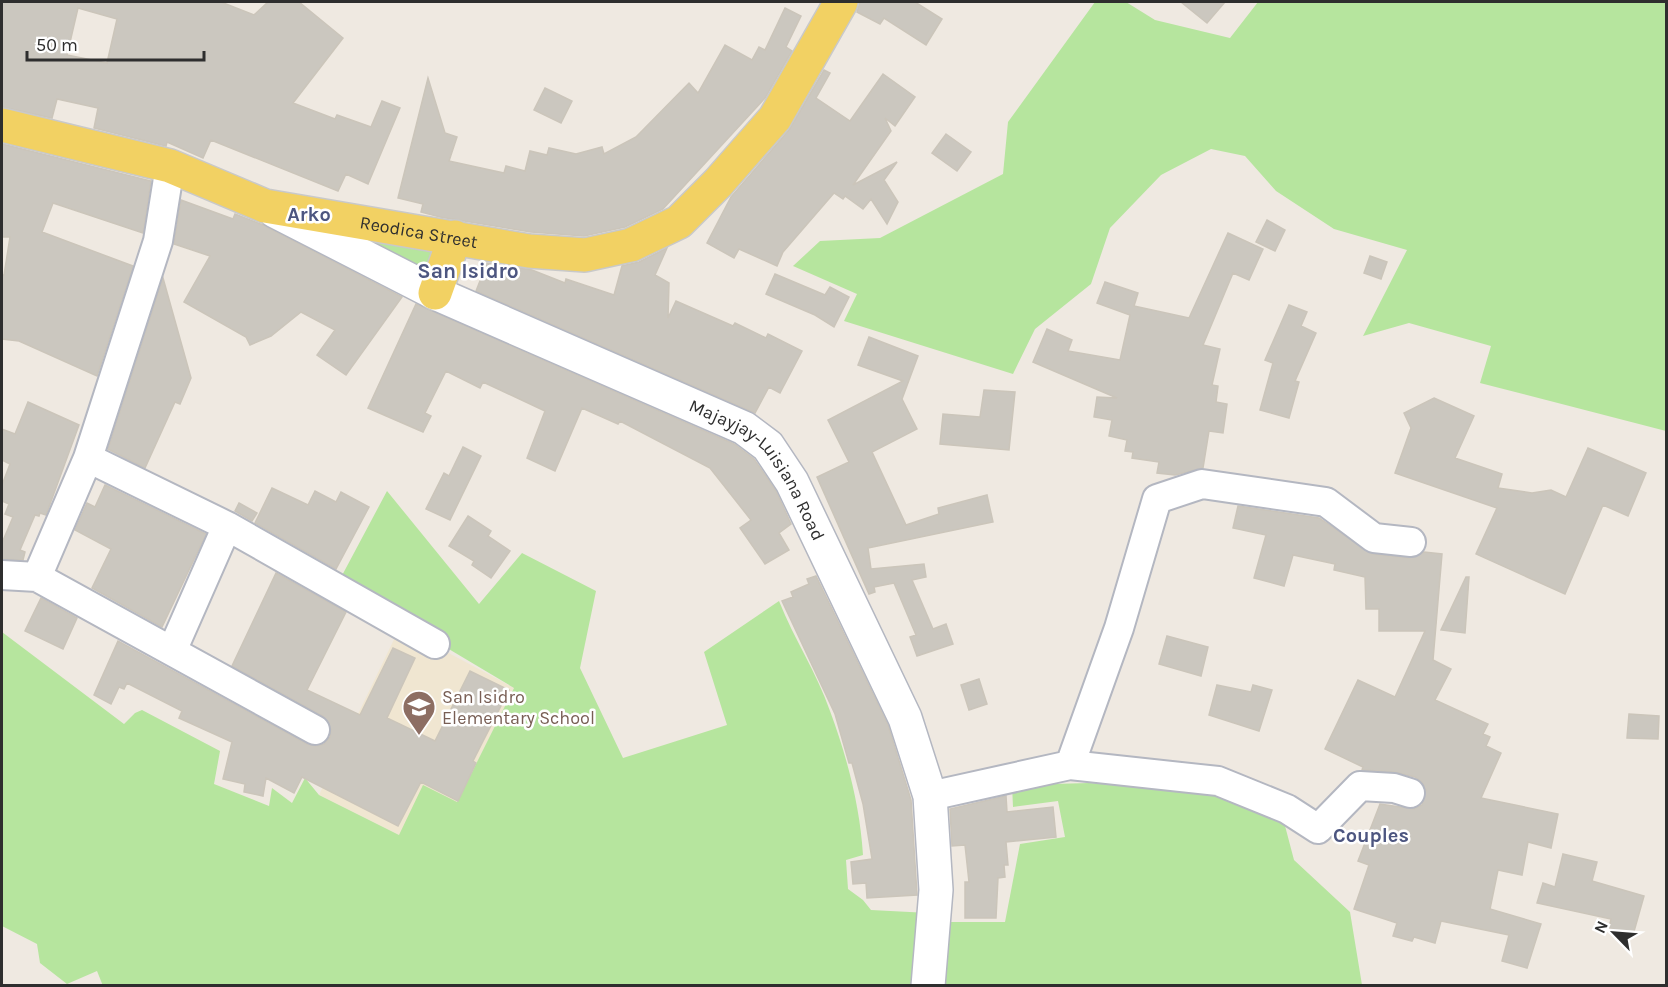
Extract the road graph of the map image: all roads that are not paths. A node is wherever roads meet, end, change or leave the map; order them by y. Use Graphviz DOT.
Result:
graph roads {
  1 [pos="841,2"];
  2 [pos="2,125"];
  3 [pos="170,166"];
  4 [pos="265,206"];
  5 [pos="455,237"];
  6 [pos="435,293"];
  7 [pos="88,458"];
  8 [pos="227,526"];
  9 [pos="1411,542"];
  10 [pos="2,575"];
  11 [pos="37,577"];
  12 [pos="435,644"];
  13 [pos="172,651"];
  14 [pos="315,730"];
  15 [pos="1070,765"];
  16 [pos="1410,793"];
  17 [pos="930,795"];
  18 [pos="927,986"];
  1 -- 5 [label="main road, Reodica Street"];
  2 -- 3 [label="main road, Reodica Street"];
  3 -- 4 [label="main road, Reodica Street"];
  3 -- 7 [label="street"];
  4 -- 5 [label="main road, Reodica Street"];
  4 -- 6 [label="street, Majayjay-Luisiana Road"];
  5 -- 6 [label="main road"];
  6 -- 17 [label="street, Majayjay-Luisiana Road"];
  7 -- 8 [label="street"];
  7 -- 11 [label="street"];
  8 -- 12 [label="street"];
  8 -- 13 [label="street"];
  9 -- 15 [label="street"];
  10 -- 11 [label="street"];
  11 -- 13 [label="street"];
  13 -- 14 [label="street"];
  15 -- 16 [label="street"];
  15 -- 17 [label="street"];
  17 -- 18 [label="street, Majayjay-Luisiana Road"];
}
